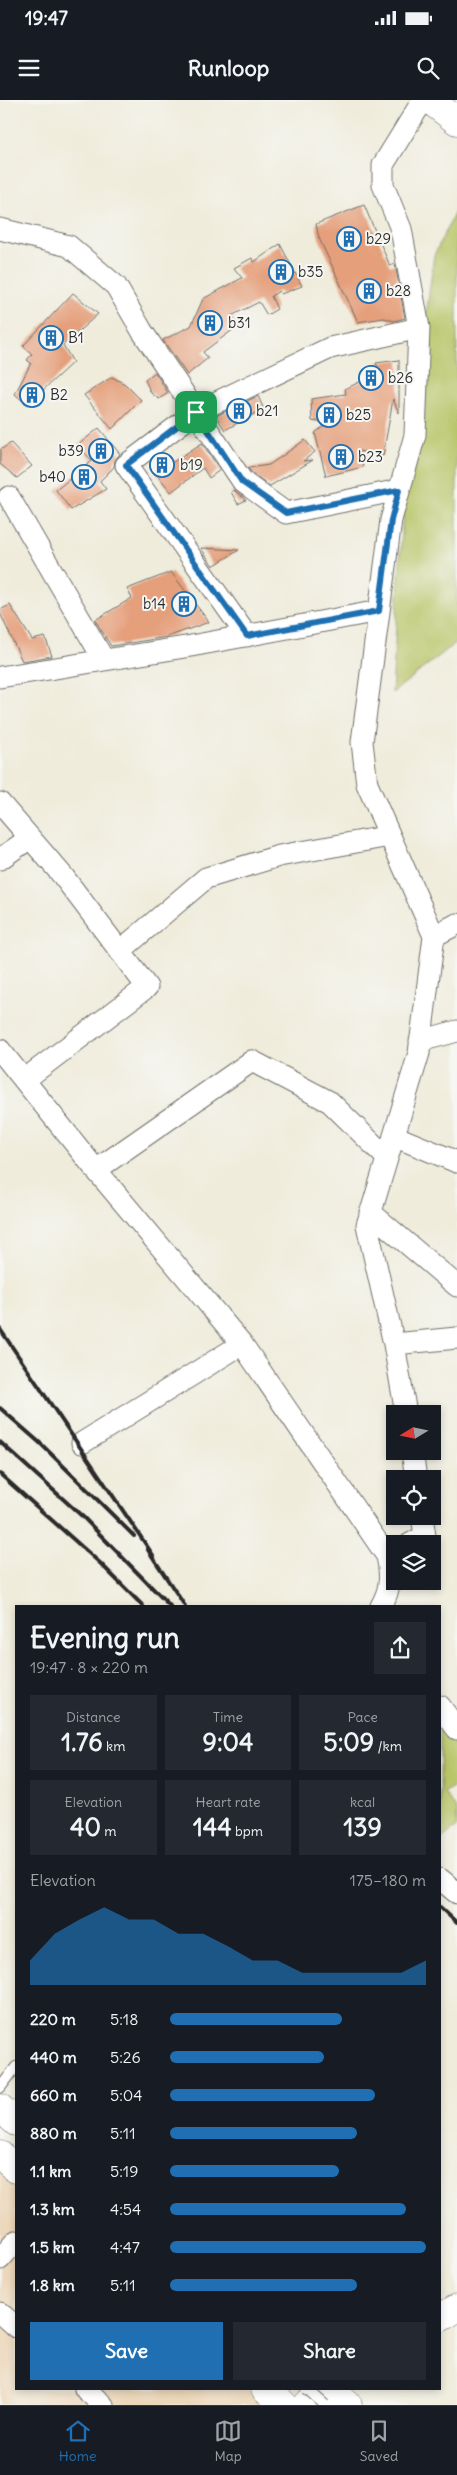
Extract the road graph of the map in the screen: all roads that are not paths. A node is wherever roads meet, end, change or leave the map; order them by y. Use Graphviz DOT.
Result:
graph roads {
  1 [pos="423,100"];
  2 [pos="430,100"];
  3 [pos="457,121"];
  4 [pos="0,229"];
  5 [pos="419,328"];
  6 [pos="196,412"];
  7 [pos="399,490"];
  8 [pos="9,497"];
  9 [pos="379,611"];
  10 [pos="247,636"];
  11 [pos="104,660"];
  12 [pos="0,677"];
  13 [pos="0,803"];
  14 [pos="390,836"];
  15 [pos="30,838"];
  16 [pos="0,859"];
  17 [pos="457,924"];
  18 [pos="434,936"];
  19 [pos="120,951"];
  20 [pos="457,1031"];
  21 [pos="420,1041"];
  22 [pos="0,1050"];
  23 [pos="24,1080"];
  24 [pos="394,1136"];
  25 [pos="387,1158"];
  26 [pos="457,1162"];
  27 [pos="96,1170"];
  28 [pos="370,1212"];
  29 [pos="457,1286"];
  30 [pos="457,1338"];
  31 [pos="242,1344"];
  32 [pos="394,1344"];
  33 [pos="404,1405"];
  34 [pos="82,1443"];
  35 [pos="386,1547"];
  36 [pos="388,1590"];
  37 [pos="382,1605"];
  38 [pos="441,1707"];
  39 [pos="457,1729"];
  40 [pos="441,1879"];
  41 [pos="457,1893"];
  42 [pos="15,2068"];
  43 [pos="0,2088"];
  44 [pos="0,2108"];
  45 [pos="0,2114"];
  46 [pos="15,2121"];
  47 [pos="15,2127"];
  48 [pos="0,2155"];
  49 [pos="15,2168"];
  50 [pos="15,2242"];
  51 [pos="0,2260"];
  52 [pos="457,2308"];
  53 [pos="0,2313"];
  54 [pos="441,2317"];
  55 [pos="15,2327"];
  56 [pos="86,2390"];
  57 [pos="267,2390"];
  58 [pos="308,2390"];
  59 [pos="322,2390"];
  60 [pos="331,2390"];
  61 [pos="103,2405"];
  62 [pos="284,2405"];
  63 [pos="307,2405"];
  64 [pos="325,2405"];
  65 [pos="348,2405"];
  1 -- 5 [label="street"];
  2 -- 3 [label="main road"];
  4 -- 6 [label="street"];
  5 -- 6 [label="street"];
  5 -- 7 [label="street"];
  6 -- 7 [label="street"];
  6 -- 10 [label="street"];
  7 -- 9 [label="street"];
  8 -- 11 [label="street"];
  9 -- 10 [label="street"];
  9 -- 14 [label="street"];
  10 -- 11 [label="street"];
  11 -- 12 [label="street"];
  13 -- 15 [label="street"];
  14 -- 18 [label="street"];
  14 -- 19 [label="street"];
  15 -- 16 [label="street"];
  15 -- 19 [label="street"];
  17 -- 18 [label="street"];
  18 -- 21 [label="street"];
  19 -- 23 [label="street"];
  20 -- 21 [label="street"];
  21 -- 24 [label="street"];
  22 -- 23 [label="street"];
  23 -- 27 [label="street"];
  24 -- 25 [label="street"];
  24 -- 26 [label="street"];
  25 -- 27 [label="street"];
  25 -- 28 [label="street"];
  27 -- 31 [label="street"];
  28 -- 29 [label="street"];
  28 -- 32 [label="street"];
  30 -- 32 [label="street"];
  31 -- 34 [label="street"];
  31 -- 35 [label="street"];
  32 -- 33 [label="street"];
  36 -- 37 [label="street"];
  38 -- 39 [label="street"];
  40 -- 41 [label="street"];
  42 -- 43 [label="lane"];
  44 -- 46 [label="main road"];
  45 -- 47 [label="lane"];
  48 -- 49 [label="main road"];
  50 -- 51 [label="street"];
  52 -- 54 [label="main road"];
  53 -- 55 [label="street"];
  56 -- 61 [label="street"];
  57 -- 62 [label="main road"];
  58 -- 64 [label="lane, bridge"];
  59 -- 63 [label="main road"];
  60 -- 65 [label="main road"];
}
